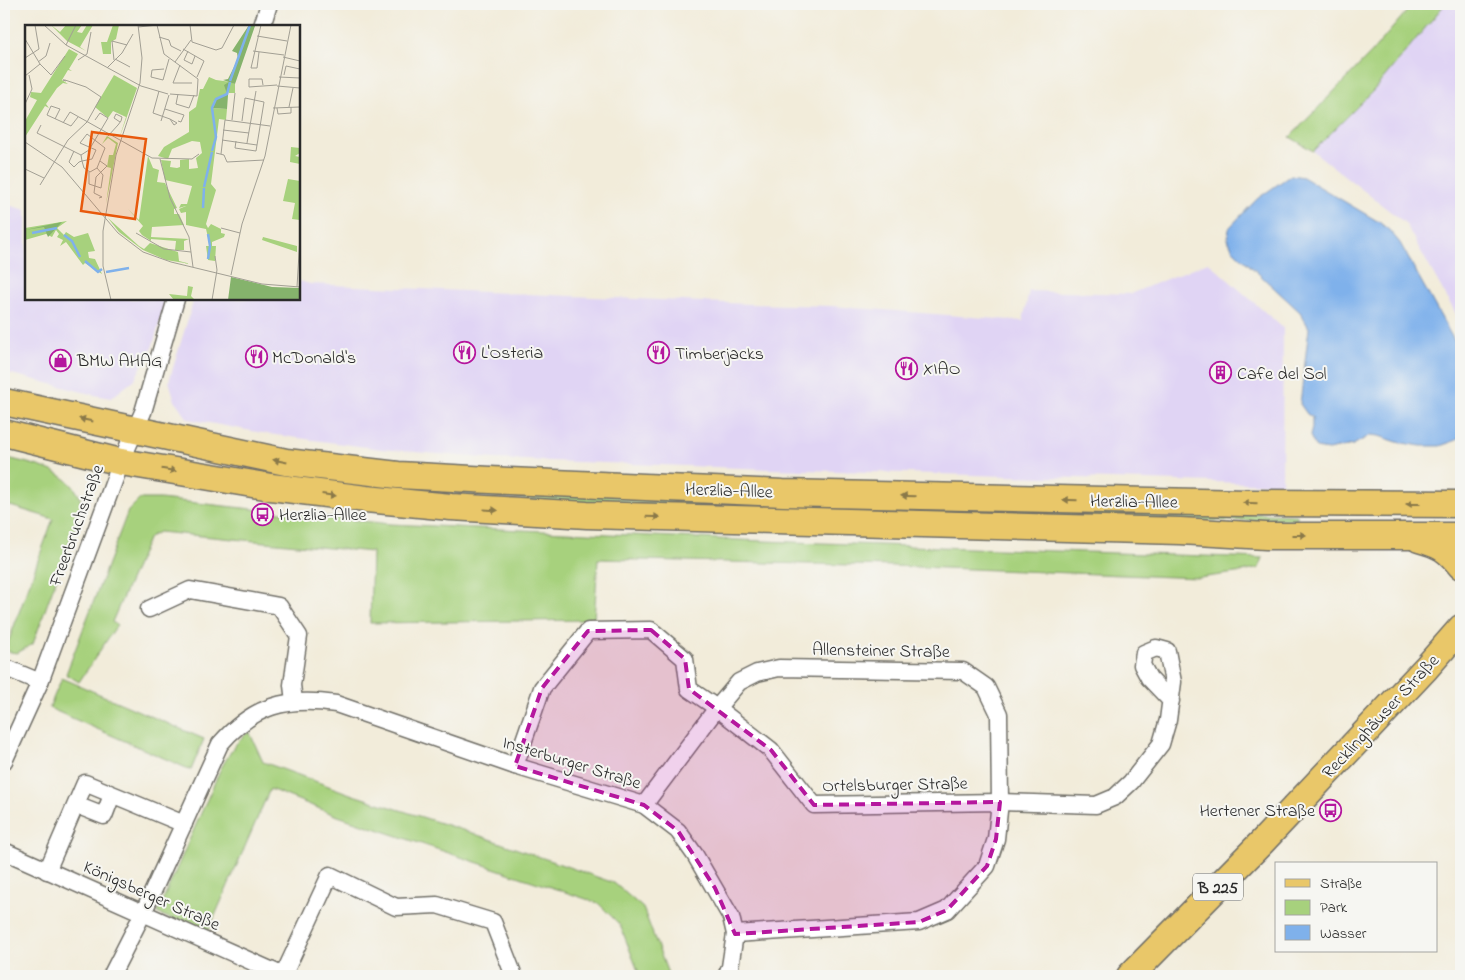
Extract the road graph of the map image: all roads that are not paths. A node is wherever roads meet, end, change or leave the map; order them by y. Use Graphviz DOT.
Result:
graph roads {
  1 [pos="270,4"];
  2 [pos="262,25"];
  3 [pos="176,300"];
  4 [pos="4,402"];
  5 [pos="134,430"];
  6 [pos="4,433"];
  7 [pos="121,462"];
  8 [pos="1461,504"];
  9 [pos="1406,535"];
  10 [pos="1461,536"];
  11 [pos="1461,566"];
  12 [pos="149,609"];
  13 [pos="1461,627"];
  14 [pos="4,667"];
  15 [pos="40,682"];
  16 [pos="294,701"];
  17 [pos="1171,701"];
  18 [pos="717,708"];
  19 [pos="4,761"];
  20 [pos="515,766"];
  21 [pos="112,795"];
  22 [pos="1000,802"];
  23 [pos="76,805"];
  24 [pos="644,805"];
  25 [pos="184,824"];
  26 [pos="4,851"];
  27 [pos="47,870"];
  28 [pos="143,914"];
  29 [pos="735,934"];
  30 [pos="111,976"];
  31 [pos="283,976"];
  32 [pos="514,976"];
  33 [pos="726,976"];
  34 [pos="1130,976"];
  1 -- 2 [label="street"];
  3 -- 5 [label="street, Freerbruchstraße"];
  5 -- 4 [label="main road, Herzlia-Allee, one-way"];
  5 -- 7 [label="street, Freerbruchstraße"];
  8 -- 5 [label="main road, Herzlia-Allee, one-way"];
  6 -- 7 [label="main road, Herzlia-Allee"];
  7 -- 9 [label="main road, Herzlia-Allee, one-way"];
  7 -- 15 [label="street, Freerbruchstraße"];
  9 -- 10 [label="main road, Herzlia-Allee"];
  9 -- 11 [label="main road"];
  12 -- 16 [label="street"];
  13 -- 34 [label="main road, Recklinghäuser Straße / B 225"];
  14 -- 15 [label="street"];
  15 -- 19 [label="street, Freerbruchstraße"];
  16 -- 20 [label="street, Insterburger Straße"];
  16 -- 25 [label="street, Insterburger Straße"];
  17 -- 22 [label="street, Ortelsburger Straße"];
  18 -- 20 [label="street, Ortelsburger Straße"];
  18 -- 22 [label="street, Ortelsburger Straße"];
  18 -- 22 [label="street, Allensteiner Straße"];
  18 -- 24 [label="street, Allensteiner Straße"];
  20 -- 24 [label="street, Insterburger Straße"];
  21 -- 23 [label="street"];
  21 -- 23 [label="street"];
  21 -- 25 [label="street"];
  22 -- 29 [label="street, Allensteiner Straße"];
  23 -- 27 [label="street"];
  24 -- 29 [label="street, Insterburger Straße"];
  25 -- 28 [label="street, Insterburger Straße"];
  26 -- 27 [label="street, Königsberger Straße"];
  27 -- 28 [label="street, Königsberger Straße"];
  28 -- 30 [label="street, Insterburger Straße"];
  28 -- 31 [label="street, Königsberger Straße"];
  29 -- 33 [label="street, Insterburger Straße"];
  31 -- 32 [label="street"];
}
